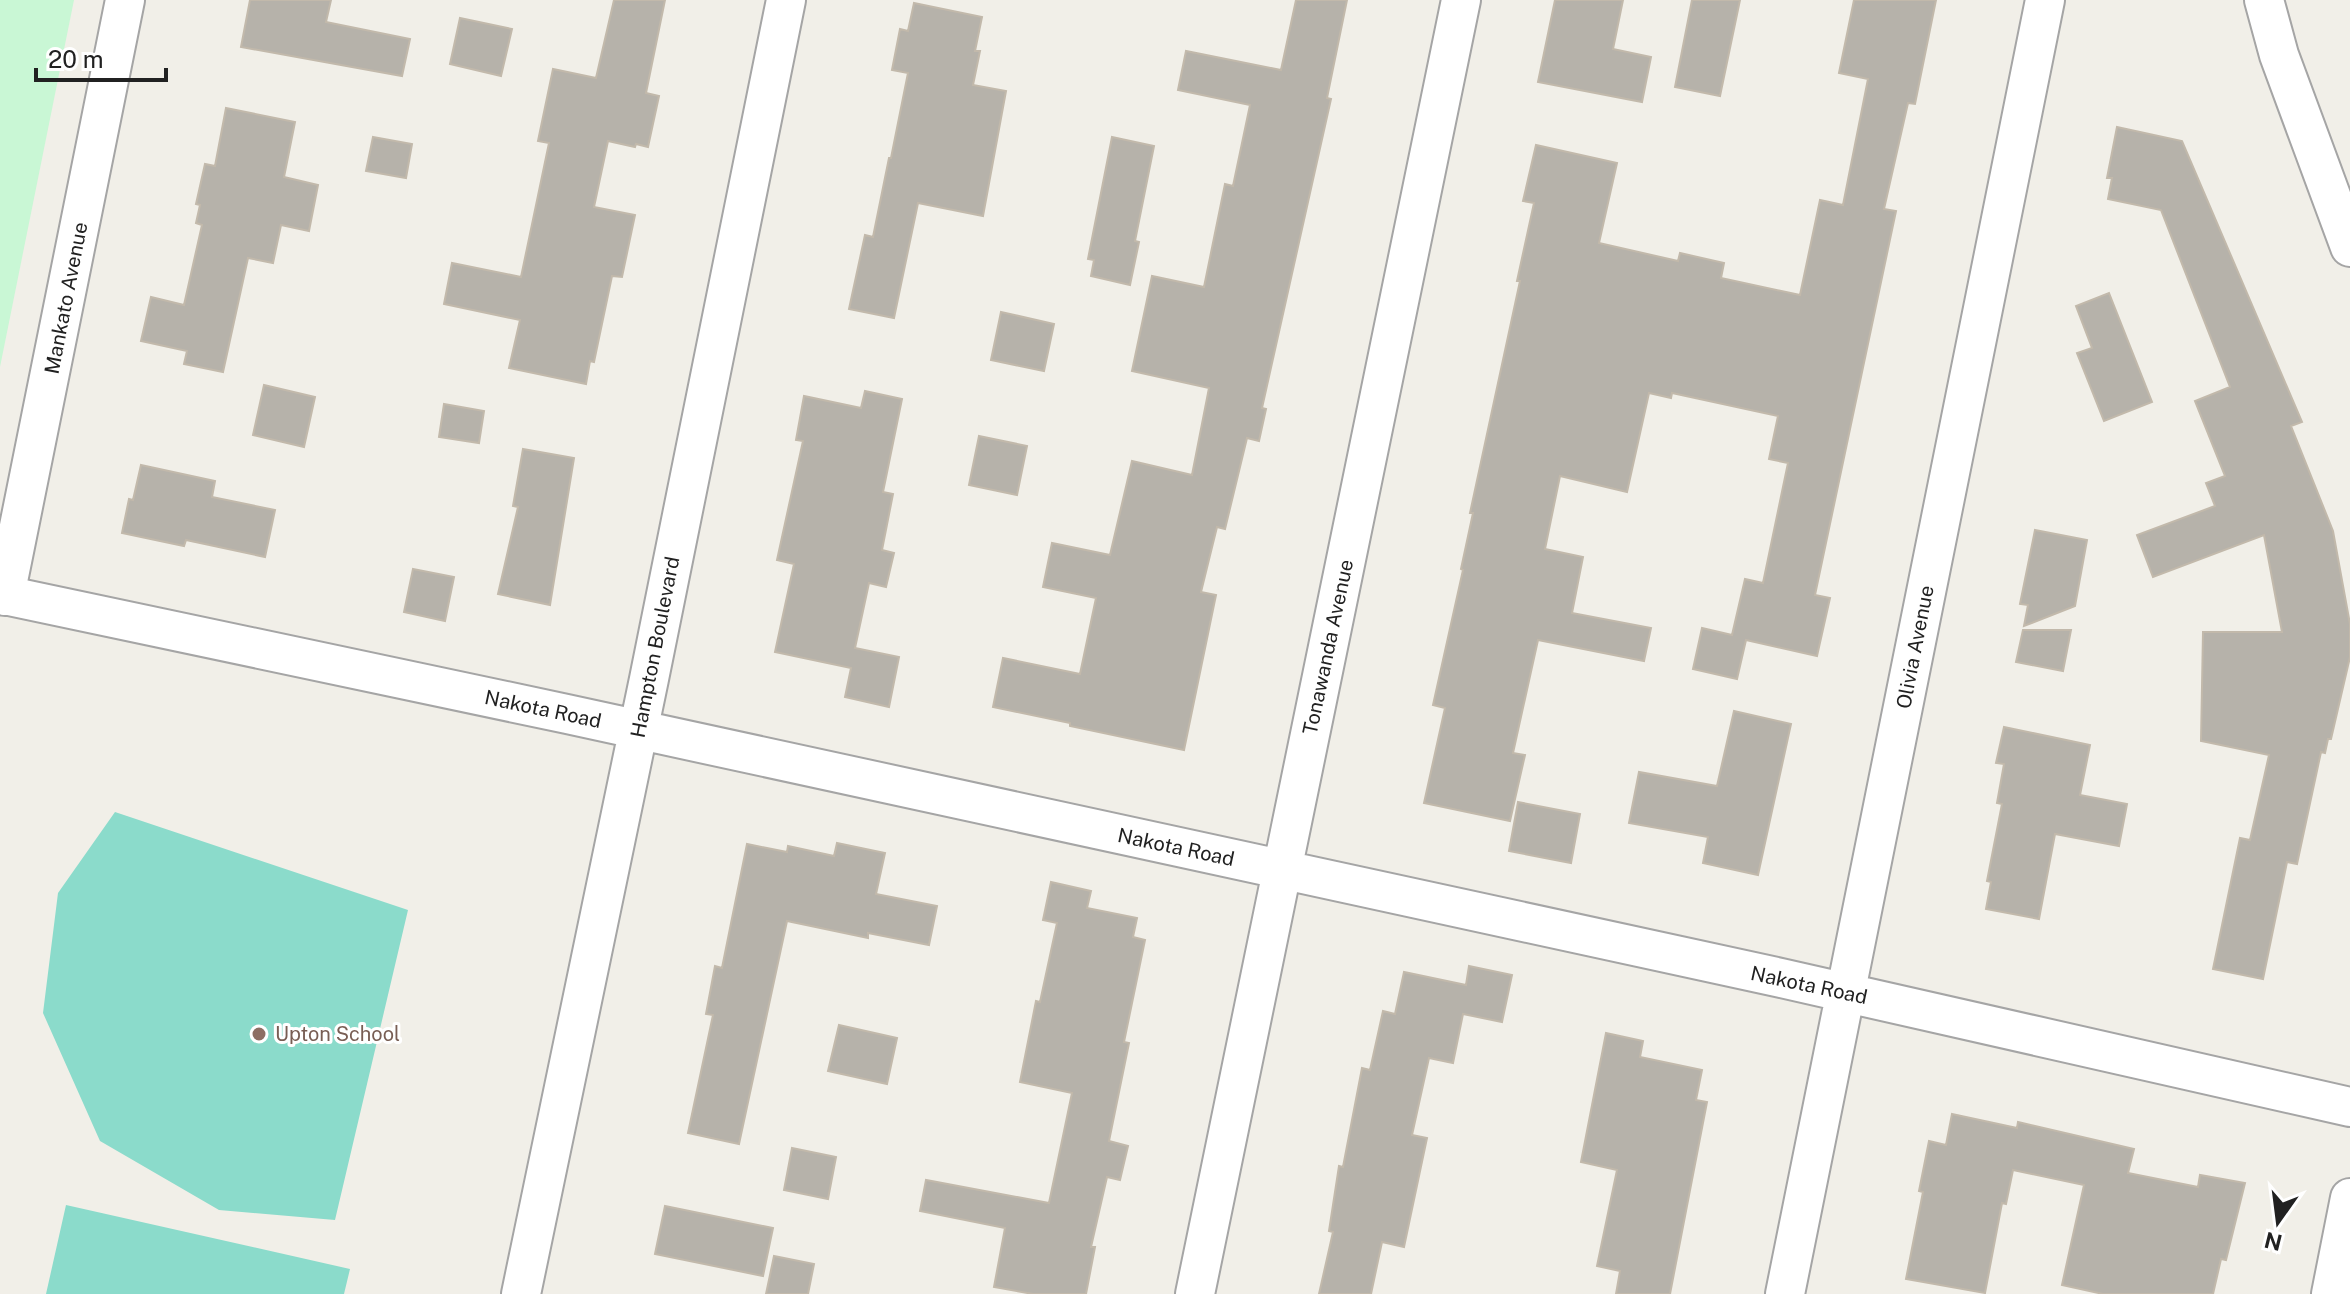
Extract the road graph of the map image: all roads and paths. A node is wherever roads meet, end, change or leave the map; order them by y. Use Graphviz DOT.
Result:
graph roads {
  1 [pos="125,0"];
  2 [pos="786,0"];
  3 [pos="1461,0"];
  4 [pos="2263,0"];
  5 [pos="2054,4"];
  6 [pos="2350,247"];
  7 [pos="3,595"];
  8 [pos="638,729"];
  9 [pos="1282,870"];
  10 [pos="1846,993"];
  11 [pos="2350,1107"];
  12 [pos="2350,1198"];
  13 [pos="521,1294"];
  14 [pos="1195,1294"];
  15 [pos="1785,1294"];
  16 [pos="2331,1294"];
  1 -- 7 [label="street, Mankato Avenue"];
  2 -- 8 [label="street, Hampton Boulevard"];
  3 -- 9 [label="street, Tonawanda Avenue"];
  4 -- 6 [label="street"];
  5 -- 10 [label="street, Olivia Avenue"];
  7 -- 8 [label="street, Nakota Road"];
  8 -- 9 [label="street, Nakota Road"];
  8 -- 13 [label="street, Hampton Boulevard"];
  9 -- 10 [label="street, Nakota Road"];
  9 -- 14 [label="street, Tonawanda Avenue"];
  10 -- 11 [label="street, Nakota Road"];
  10 -- 15 [label="street, Olivia Avenue"];
  12 -- 16 [label="street"];
}
